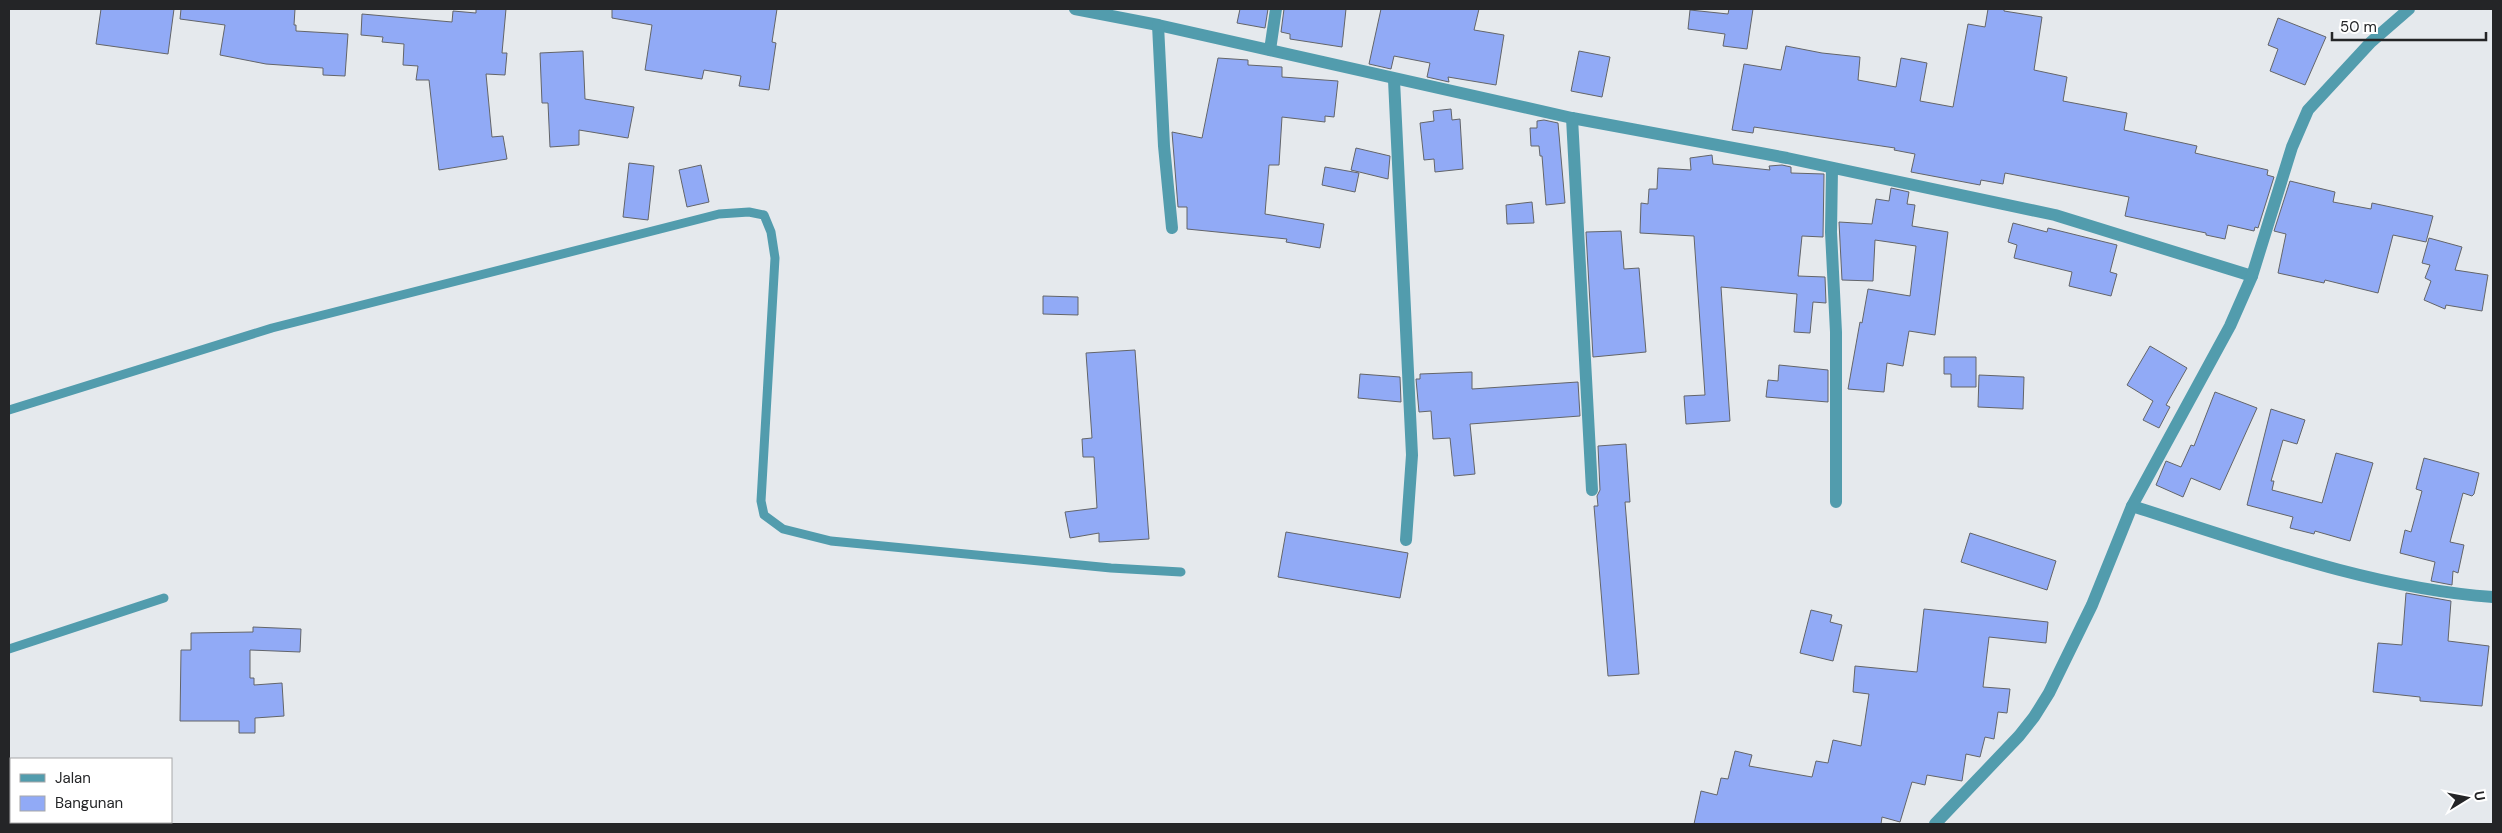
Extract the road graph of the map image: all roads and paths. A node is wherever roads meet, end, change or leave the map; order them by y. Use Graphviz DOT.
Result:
graph roads {
  1 [pos="1075,9"];
  2 [pos="1276,9"];
  3 [pos="2409,9"];
  4 [pos="1158,25"];
  5 [pos="1270,50"];
  6 [pos="1394,80"];
  7 [pos="1572,118"];
  8 [pos="1832,169"];
  9 [pos="1172,228"];
  10 [pos="2252,276"];
  11 [pos="9,410"];
  12 [pos="1592,490"];
  13 [pos="1836,502"];
  14 [pos="2132,506"];
  15 [pos="1406,540"];
  16 [pos="1181,572"];
  17 [pos="2493,597"];
  18 [pos="164,598"];
  19 [pos="9,649"];
  20 [pos="1935,824"];
  1 -- 4 [label="street"];
  2 -- 5 [label="street"];
  3 -- 10 [label="street"];
  4 -- 5 [label="street"];
  4 -- 9 [label="street"];
  5 -- 6 [label="street"];
  6 -- 7 [label="street"];
  6 -- 15 [label="street"];
  7 -- 8 [label="street"];
  7 -- 12 [label="street"];
  8 -- 10 [label="street"];
  8 -- 13 [label="street"];
  10 -- 14 [label="street"];
  11 -- 16 [label="lane"];
  14 -- 17 [label="street"];
  14 -- 20 [label="street"];
  18 -- 19 [label="lane"];
}
